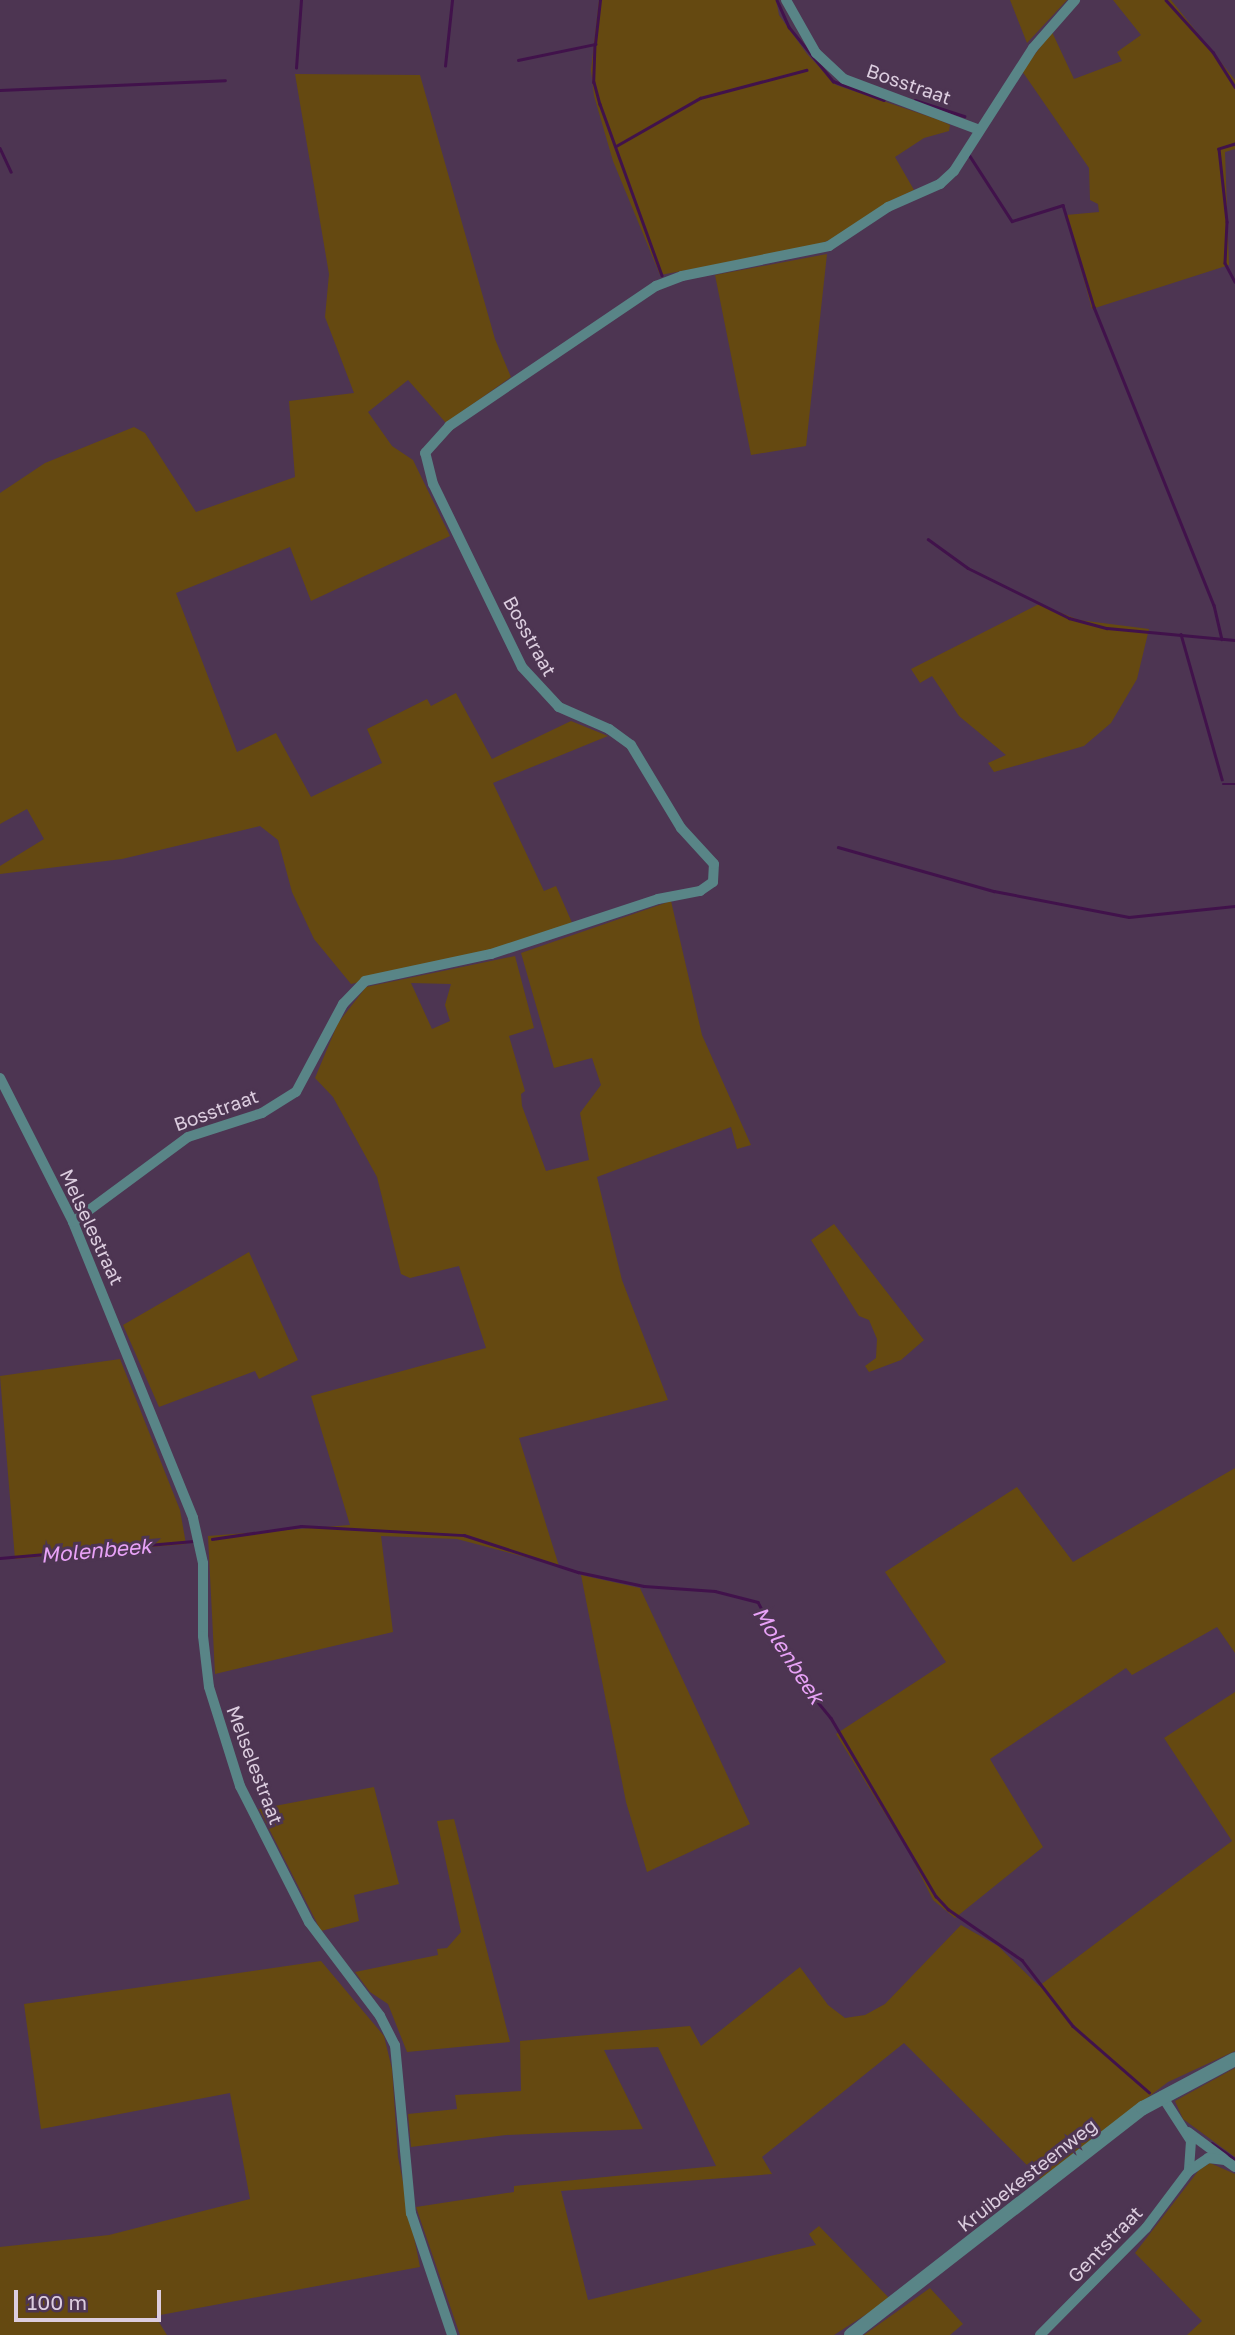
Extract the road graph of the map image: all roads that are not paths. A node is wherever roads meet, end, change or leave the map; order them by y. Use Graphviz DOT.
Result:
graph roads {
  1 [pos="786,0"];
  2 [pos="1075,0"];
  3 [pos="977,130"];
  4 [pos="0,1078"];
  5 [pos="73,1222"];
  6 [pos="1235,2059"];
  7 [pos="1162,2096"];
  8 [pos="1187,2130"];
  9 [pos="1225,2160"];
  10 [pos="1235,2167"];
  11 [pos="1189,2171"];
  12 [pos="452,2335"];
  13 [pos="851,2335"];
  14 [pos="1040,2335"];
  1 -- 3 [label="street, Bosstraat"];
  2 -- 3 [label="street, Bosstraat"];
  3 -- 5 [label="street, Bosstraat"];
  4 -- 5 [label="street, Melselestraat"];
  5 -- 12 [label="street, Melselestraat"];
  6 -- 7 [label="street, Kruibekesteenweg"];
  7 -- 8 [label="street"];
  7 -- 13 [label="street, Kruibekesteenweg"];
  8 -- 9 [label="street"];
  8 -- 11 [label="street"];
  9 -- 10 [label="street"];
  9 -- 11 [label="street"];
  11 -- 14 [label="street, Gentstraat"];
}
